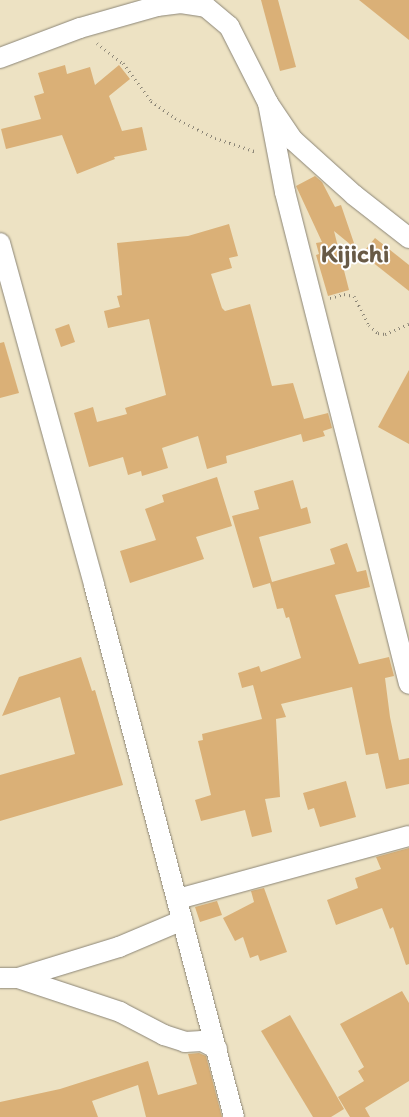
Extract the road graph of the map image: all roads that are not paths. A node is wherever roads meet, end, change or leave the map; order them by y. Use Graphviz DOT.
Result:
graph roads {
  1 [pos="220,9"];
  2 [pos="0,58"];
  3 [pos="268,103"];
  4 [pos="409,238"];
  5 [pos="0,243"];
  6 [pos="404,642"];
  7 [pos="409,684"];
  8 [pos="409,836"];
  9 [pos="178,898"];
  10 [pos="183,920"];
  11 [pos="9,978"];
  12 [pos="217,1049"];
  13 [pos="234,1117"];
  1 -- 2 [label="street"];
  1 -- 3 [label="street"];
  3 -- 4 [label="street"];
  3 -- 6 [label="street"];
  5 -- 9 [label="street"];
  6 -- 7 [label="street"];
  8 -- 9 [label="street"];
  9 -- 10 [label="street"];
  10 -- 11 [label="street"];
  10 -- 12 [label="street"];
  11 -- 12 [label="street"];
  12 -- 13 [label="street"];
}
